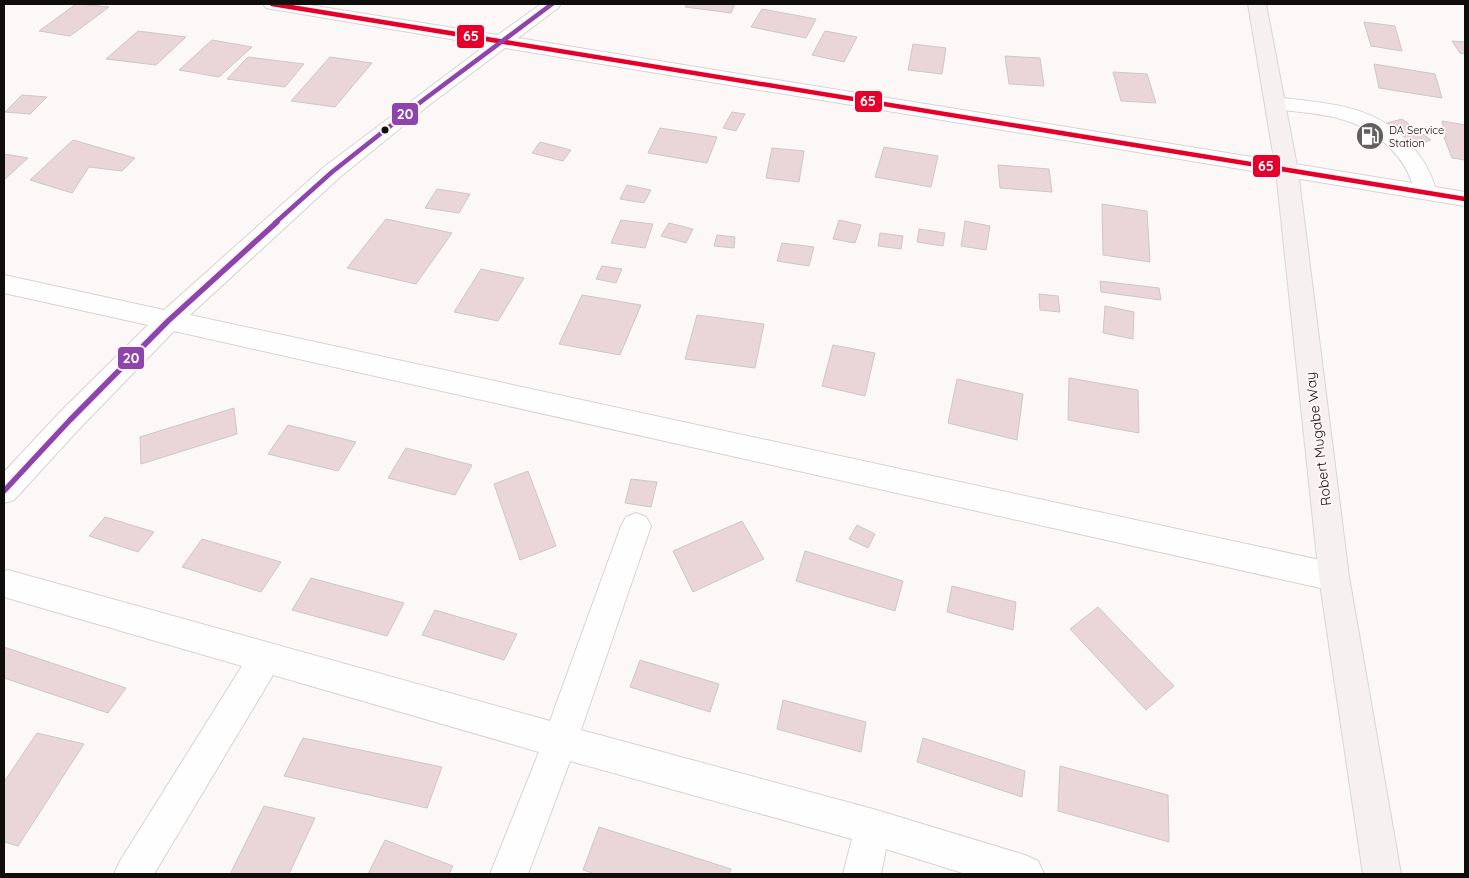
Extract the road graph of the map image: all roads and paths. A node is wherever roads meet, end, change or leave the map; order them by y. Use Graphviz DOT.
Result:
graph roads {
  1 [pos="272,4"];
  2 [pos="552,4"];
  3 [pos="1257,4"];
  4 [pos="504,42"];
  5 [pos="1276,104"];
  6 [pos="1287,171"];
  7 [pos="1426,193"];
  8 [pos="1465,199"];
  9 [pos="4,284"];
  10 [pos="168,321"];
  11 [pos="4,491"];
  12 [pos="636,526"];
  13 [pos="1334,577"];
  14 [pos="8,584"];
  15 [pos="266,657"];
  16 [pos="560,741"];
  17 [pos="873,827"];
  18 [pos="133,874"];
  19 [pos="509,874"];
  20 [pos="862,874"];
  21 [pos="1025,874"];
  22 [pos="1382,874"];
  1 -- 4 [label="street"];
  2 -- 4 [label="street"];
  3 -- 5 [label="main road, Robert Mugabe Way"];
  4 -- 6 [label="street"];
  4 -- 10 [label="street"];
  5 -- 6 [label="main road, Robert Mugabe Way"];
  5 -- 7 [label="street"];
  6 -- 7 [label="street"];
  6 -- 13 [label="main road, Robert Mugabe Way"];
  7 -- 8 [label="street"];
  9 -- 10 [label="street"];
  10 -- 11 [label="street"];
  10 -- 13 [label="street"];
  12 -- 16 [label="street"];
  13 -- 22 [label="main road, Robert Mugabe Way"];
  14 -- 15 [label="street"];
  15 -- 16 [label="street"];
  15 -- 18 [label="street"];
  16 -- 17 [label="street"];
  16 -- 19 [label="street"];
  17 -- 20 [label="street"];
  17 -- 21 [label="street"];
}
